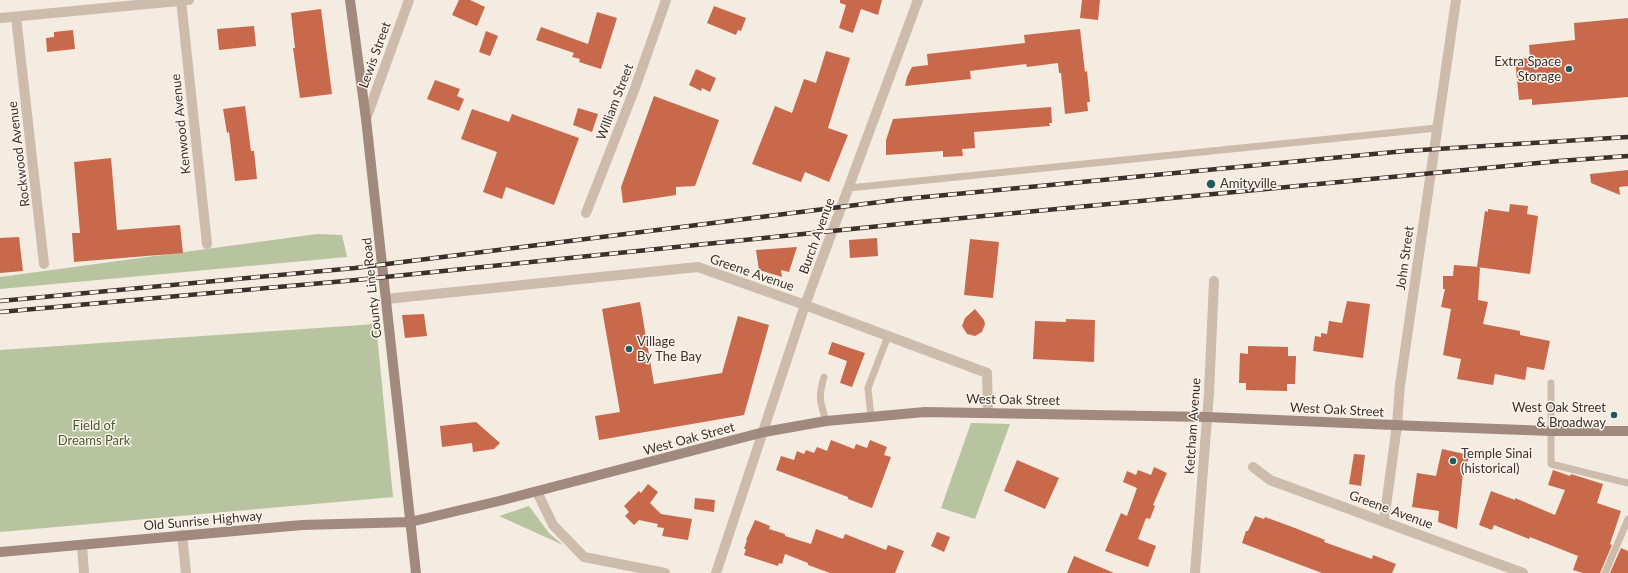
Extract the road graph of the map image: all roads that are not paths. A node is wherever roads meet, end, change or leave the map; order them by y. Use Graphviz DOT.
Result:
graph roads {
  1 [pos="183,0"];
  2 [pos="350,0"];
  3 [pos="409,0"];
  4 [pos="666,0"];
  5 [pos="918,0"];
  6 [pos="1456,0"];
  7 [pos="16,16"];
  8 [pos="0,18"];
  9 [pos="366,119"];
  10 [pos="1437,128"];
  11 [pos="848,188"];
  12 [pos="586,213"];
  13 [pos="207,244"];
  14 [pos="44,264"];
  15 [pos="1214,281"];
  16 [pos="386,299"];
  17 [pos="806,305"];
  18 [pos="888,336"];
  19 [pos="824,377"];
  20 [pos="1552,383"];
  21 [pos="988,412"];
  22 [pos="871,417"];
  23 [pos="1207,417"];
  24 [pos="826,422"];
  25 [pos="1397,426"];
  26 [pos="1551,431"];
  27 [pos="1628,431"];
  28 [pos="764,432"];
  29 [pos="1253,467"];
  30 [pos="1628,483"];
  31 [pos="537,492"];
  32 [pos="1628,519"];
  33 [pos="1384,521"];
  34 [pos="410,522"];
  35 [pos="182,535"];
  36 [pos="82,545"];
  37 [pos="0,552"];
  38 [pos="84,573"];
  39 [pos="186,573"];
  40 [pos="416,573"];
  41 [pos="665,573"];
  42 [pos="716,573"];
  43 [pos="1195,573"];
  44 [pos="1523,573"];
  45 [pos="1605,573"];
  1 -- 7 [label="street"];
  1 -- 13 [label="street, Kenwood Avenue"];
  2 -- 9 [label="main road, County Line Road"];
  3 -- 9 [label="street, Lewis Street"];
  4 -- 12 [label="street, William Street"];
  5 -- 11 [label="street, Burch Avenue"];
  6 -- 10 [label="street, John Street"];
  7 -- 8 [label="street"];
  7 -- 14 [label="street, Rockwood Avenue"];
  9 -- 16 [label="main road, County Line Road"];
  10 -- 11 [label="lane"];
  10 -- 25 [label="street, John Street"];
  11 -- 17 [label="street, Burch Avenue"];
  15 -- 23 [label="street, Ketcham Avenue"];
  16 -- 17 [label="street, Greene Avenue"];
  16 -- 34 [label="main road, County Line Road"];
  17 -- 18 [label="street, Greene Avenue"];
  17 -- 28 [label="street, Burch Avenue"];
  18 -- 21 [label="street, Greene Avenue"];
  18 -- 22 [label="lane"];
  19 -- 24 [label="lane"];
  20 -- 26 [label="lane"];
  21 -- 22 [label="main road, West Oak Street"];
  21 -- 23 [label="main road, West Oak Street"];
  22 -- 24 [label="main road, West Oak Street"];
  23 -- 25 [label="main road, West Oak Street"];
  23 -- 43 [label="street, Ketcham Avenue"];
  24 -- 28 [label="main road, West Oak Street"];
  25 -- 26 [label="main road, West Oak Street"];
  25 -- 33 [label="street, John Street"];
  26 -- 27 [label="main road, West Oak Street"];
  26 -- 30 [label="lane"];
  28 -- 31 [label="main road, West Oak Street"];
  28 -- 42 [label="street, Burch Avenue"];
  29 -- 33 [label="street, Greene Avenue"];
  31 -- 34 [label="main road, West Oak Street"];
  31 -- 41 [label="street"];
  32 -- 45 [label="lane"];
  33 -- 44 [label="street, Greene Avenue"];
  34 -- 35 [label="main road, Old Sunrise Highway"];
  34 -- 40 [label="main road, County Line Road"];
  35 -- 36 [label="main road, Old Sunrise Highway"];
  35 -- 39 [label="street"];
  36 -- 37 [label="main road, Old Sunrise Highway"];
  36 -- 38 [label="street"];
}
